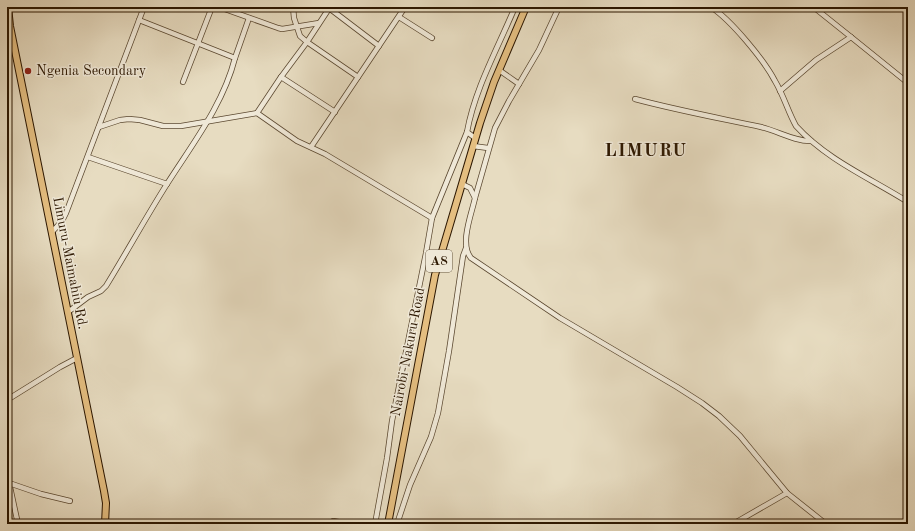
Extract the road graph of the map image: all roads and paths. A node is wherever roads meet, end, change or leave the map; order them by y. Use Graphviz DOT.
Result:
graph roads {
  1 [pos="8,7"];
  2 [pos="144,7"];
  3 [pos="212,7"];
  4 [pos="219,7"];
  5 [pos="293,7"];
  6 [pos="515,7"];
  7 [pos="526,7"];
  8 [pos="559,7"];
  9 [pos="711,7"];
  10 [pos="816,7"];
  11 [pos="330,8"];
  12 [pos="402,8"];
  13 [pos="399,17"];
  14 [pos="249,18"];
  15 [pos="139,20"];
  16 [pos="319,23"];
  17 [pos="296,27"];
  18 [pos="851,37"];
  19 [pos="432,38"];
  20 [pos="307,42"];
  21 [pos="198,44"];
  22 [pos="379,46"];
  23 [pos="235,58"];
  24 [pos="499,70"];
  25 [pos="281,77"];
  26 [pos="358,77"];
  27 [pos="183,82"];
  28 [pos="908,83"];
  29 [pos="519,84"];
  30 [pos="780,91"];
  31 [pos="635,99"];
  32 [pos="335,112"];
  33 [pos="257,113"];
  34 [pos="207,122"];
  35 [pos="99,127"];
  36 [pos="467,132"];
  37 [pos="475,138"];
  38 [pos="811,141"];
  39 [pos="473,146"];
  40 [pos="311,147"];
  41 [pos="488,148"];
  42 [pos="88,157"];
  43 [pos="167,184"];
  44 [pos="462,184"];
  45 [pos="475,198"];
  46 [pos="908,202"];
  47 [pos="432,218"];
  48 [pos="52,232"];
  49 [pos="467,247"];
  50 [pos="68,312"];
  51 [pos="77,358"];
  52 [pos="7,400"];
  53 [pos="7,473"];
  54 [pos="9,483"];
  55 [pos="787,493"];
  56 [pos="70,501"];
  57 [pos="333,521"];
  58 [pos="388,523"];
  59 [pos="18,524"];
  60 [pos="106,524"];
  61 [pos="351,524"];
  62 [pos="375,524"];
  63 [pos="397,524"];
  64 [pos="733,524"];
  65 [pos="826,524"];
  1 -- 48 [label="highway, Limuru-Maimahiu Rd."];
  2 -- 15 [label="street"];
  3 -- 21 [label="street"];
  4 -- 14 [label="street"];
  5 -- 17 [label="street"];
  6 -- 36 [label="street"];
  7 -- 24 [label="highway, Nairobi-Nakuru Road / A8"];
  8 -- 29 [label="street"];
  9 -- 30 [label="street"];
  10 -- 18 [label="street"];
  11 -- 16 [label="street"];
  11 -- 22 [label="street"];
  12 -- 13 [label="street"];
  13 -- 19 [label="street"];
  13 -- 22 [label="street"];
  14 -- 17 [label="street"];
  14 -- 23 [label="street"];
  15 -- 21 [label="street"];
  15 -- 35 [label="street"];
  16 -- 17 [label="street"];
  16 -- 20 [label="street"];
  17 -- 20 [label="street"];
  18 -- 28 [label="street"];
  18 -- 30 [label="street"];
  20 -- 25 [label="street"];
  20 -- 26 [label="street"];
  21 -- 23 [label="street"];
  21 -- 27 [label="street"];
  22 -- 26 [label="street"];
  23 -- 34 [label="street"];
  24 -- 29 [label="street"];
  24 -- 37 [label="highway, Nairobi-Nakuru Road / A8"];
  25 -- 32 [label="street"];
  25 -- 33 [label="street"];
  26 -- 32 [label="street"];
  29 -- 41 [label="street"];
  30 -- 38 [label="street"];
  31 -- 38 [label="street"];
  32 -- 40 [label="street"];
  33 -- 34 [label="street"];
  33 -- 40 [label="street"];
  34 -- 35 [label="street"];
  34 -- 43 [label="street"];
  35 -- 42 [label="street"];
  36 -- 37 [label="street"];
  36 -- 47 [label="street"];
  37 -- 39 [label="highway, Nairobi-Nakuru Road / A8"];
  38 -- 46 [label="street"];
  39 -- 41 [label="street"];
  39 -- 44 [label="highway, Nairobi-Nakuru Road / A8"];
  40 -- 47 [label="street"];
  41 -- 45 [label="street"];
  42 -- 43 [label="street"];
  42 -- 48 [label="street"];
  43 -- 50 [label="street"];
  44 -- 45 [label="street"];
  44 -- 58 [label="highway, Nairobi-Nakuru Road / A8"];
  45 -- 49 [label="street"];
  47 -- 62 [label="street"];
  48 -- 50 [label="highway, Limuru-Maimahiu Rd."];
  49 -- 55 [label="street"];
  49 -- 63 [label="street"];
  50 -- 51 [label="highway, Limuru-Maimahiu Rd."];
  51 -- 52 [label="street"];
  51 -- 60 [label="highway, Limuru-Maimahiu Rd."];
  53 -- 54 [label="street"];
  54 -- 56 [label="street"];
  54 -- 59 [label="street"];
  55 -- 64 [label="street"];
  55 -- 65 [label="street"];
  57 -- 61 [label="street"];
  58 -- 63 [label="street"];
}
